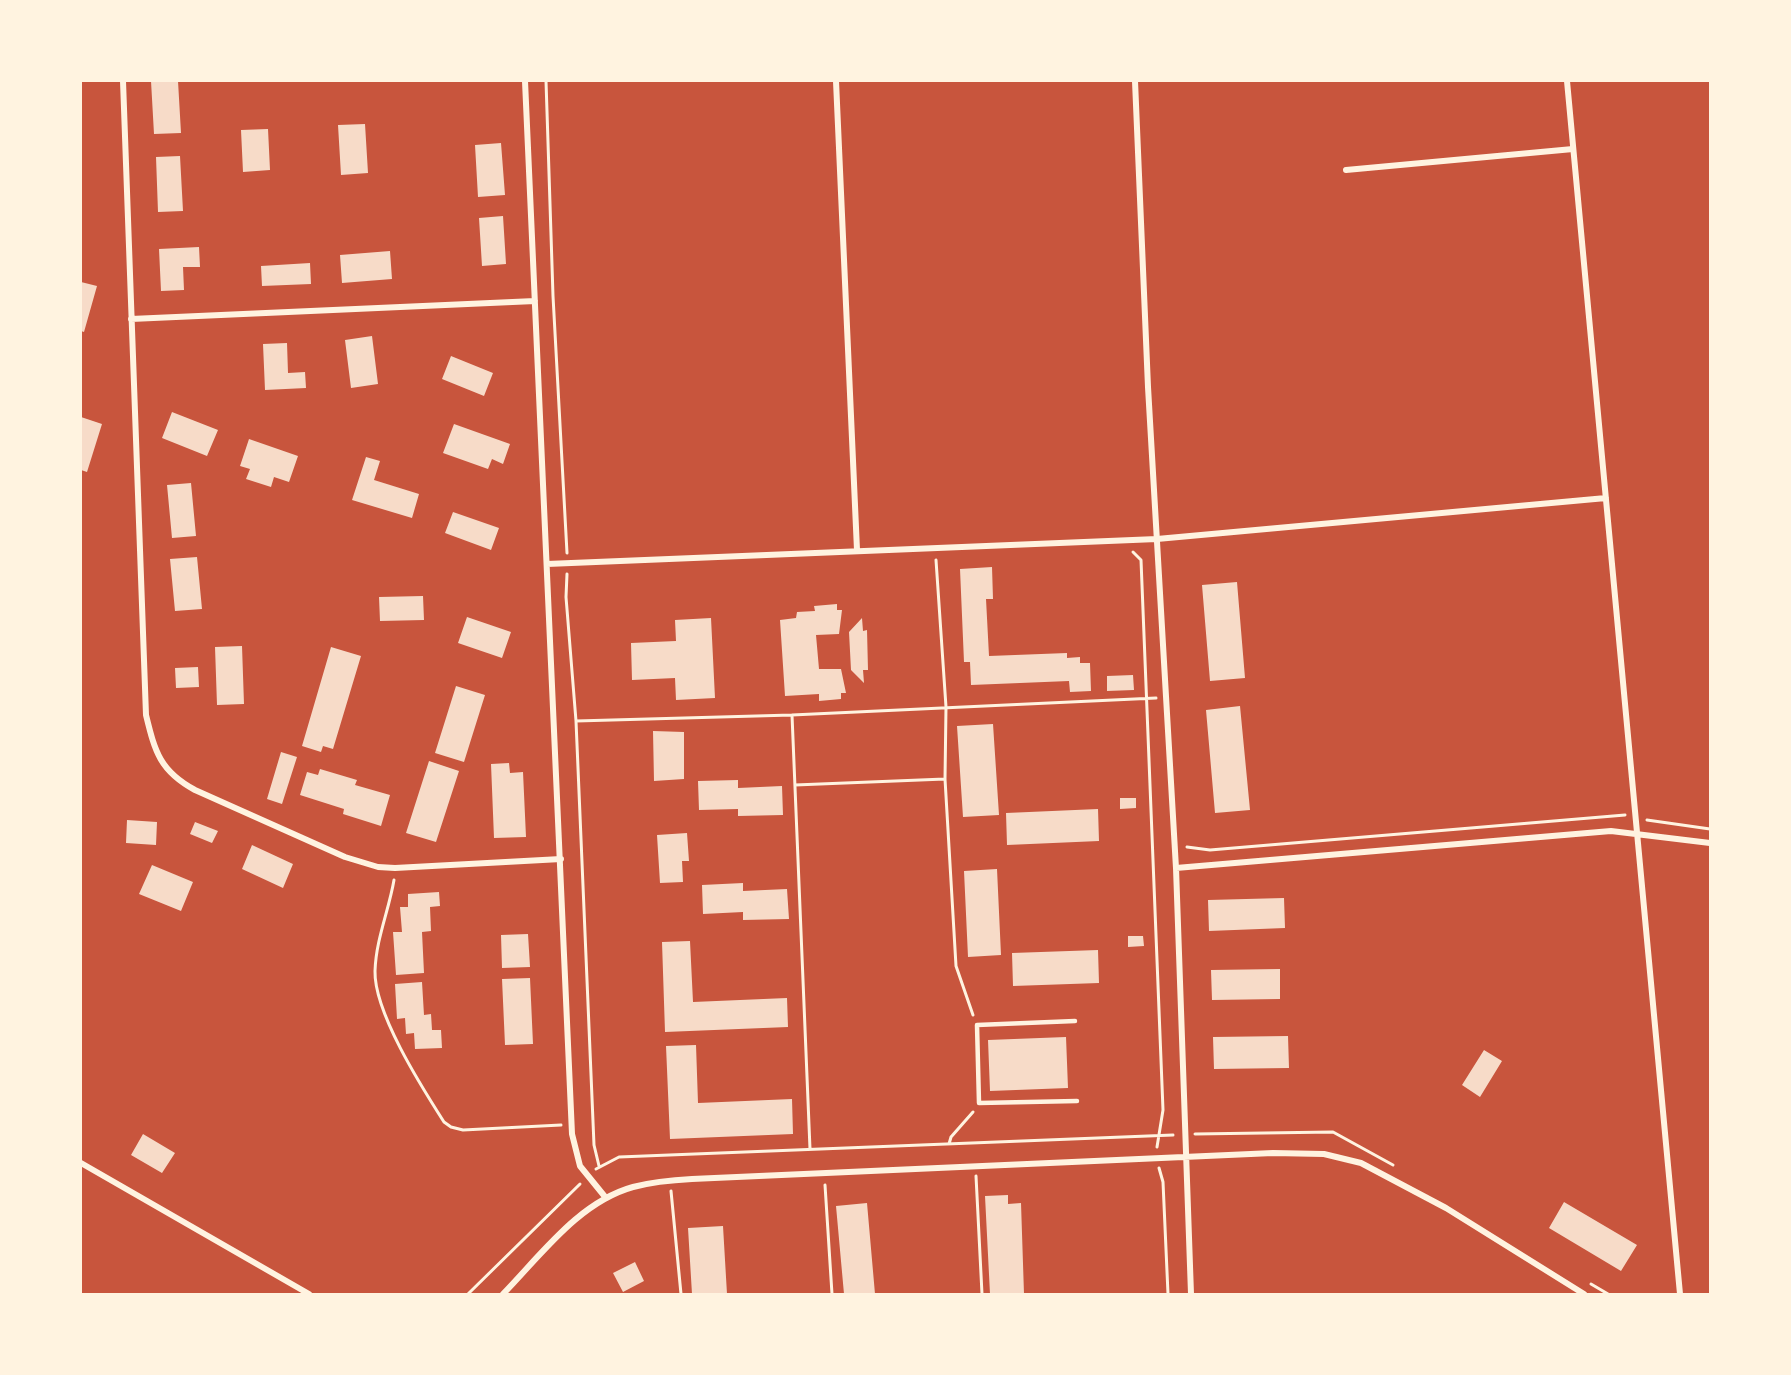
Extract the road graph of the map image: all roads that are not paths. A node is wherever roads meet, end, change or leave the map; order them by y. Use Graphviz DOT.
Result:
graph roads {
  1 [pos="123,81"];
  2 [pos="525,81"];
  3 [pos="836,81"];
  4 [pos="1136,81"];
  5 [pos="1567,81"];
  6 [pos="1573,149"];
  7 [pos="1346,170"];
  8 [pos="535,301"];
  9 [pos="130,319"];
  10 [pos="1606,498"];
  11 [pos="1157,539"];
  12 [pos="857,550"];
  13 [pos="547,564"];
  14 [pos="1636,832"];
  15 [pos="1710,843"];
  16 [pos="561,859"];
  17 [pos="1176,868"];
  18 [pos="1075,1022"];
  19 [pos="1077,1101"];
  20 [pos="1186,1157"];
  21 [pos="81,1163"];
  22 [pos="606,1198"];
  23 [pos="309,1294"];
  24 [pos="503,1294"];
  25 [pos="1191,1294"];
  26 [pos="1584,1294"];
  27 [pos="1680,1294"];
  1 -- 9 [label="street"];
  2 -- 8 [label="street"];
  3 -- 12 [label="street"];
  4 -- 11 [label="street"];
  5 -- 6 [label="street"];
  6 -- 7 [label="street"];
  6 -- 10 [label="street"];
  8 -- 9 [label="street"];
  8 -- 13 [label="street"];
  9 -- 16 [label="street"];
  10 -- 11 [label="street"];
  10 -- 14 [label="street"];
  11 -- 12 [label="street"];
  11 -- 17 [label="street"];
  12 -- 13 [label="street"];
  13 -- 16 [label="street"];
  14 -- 15 [label="street"];
  14 -- 17 [label="street"];
  14 -- 27 [label="street"];
  16 -- 22 [label="street"];
  17 -- 20 [label="street"];
  18 -- 19 [label="lane"];
  20 -- 22 [label="street"];
  20 -- 25 [label="street"];
  20 -- 26 [label="street"];
  21 -- 23 [label="street"];
  22 -- 24 [label="street"];
}
